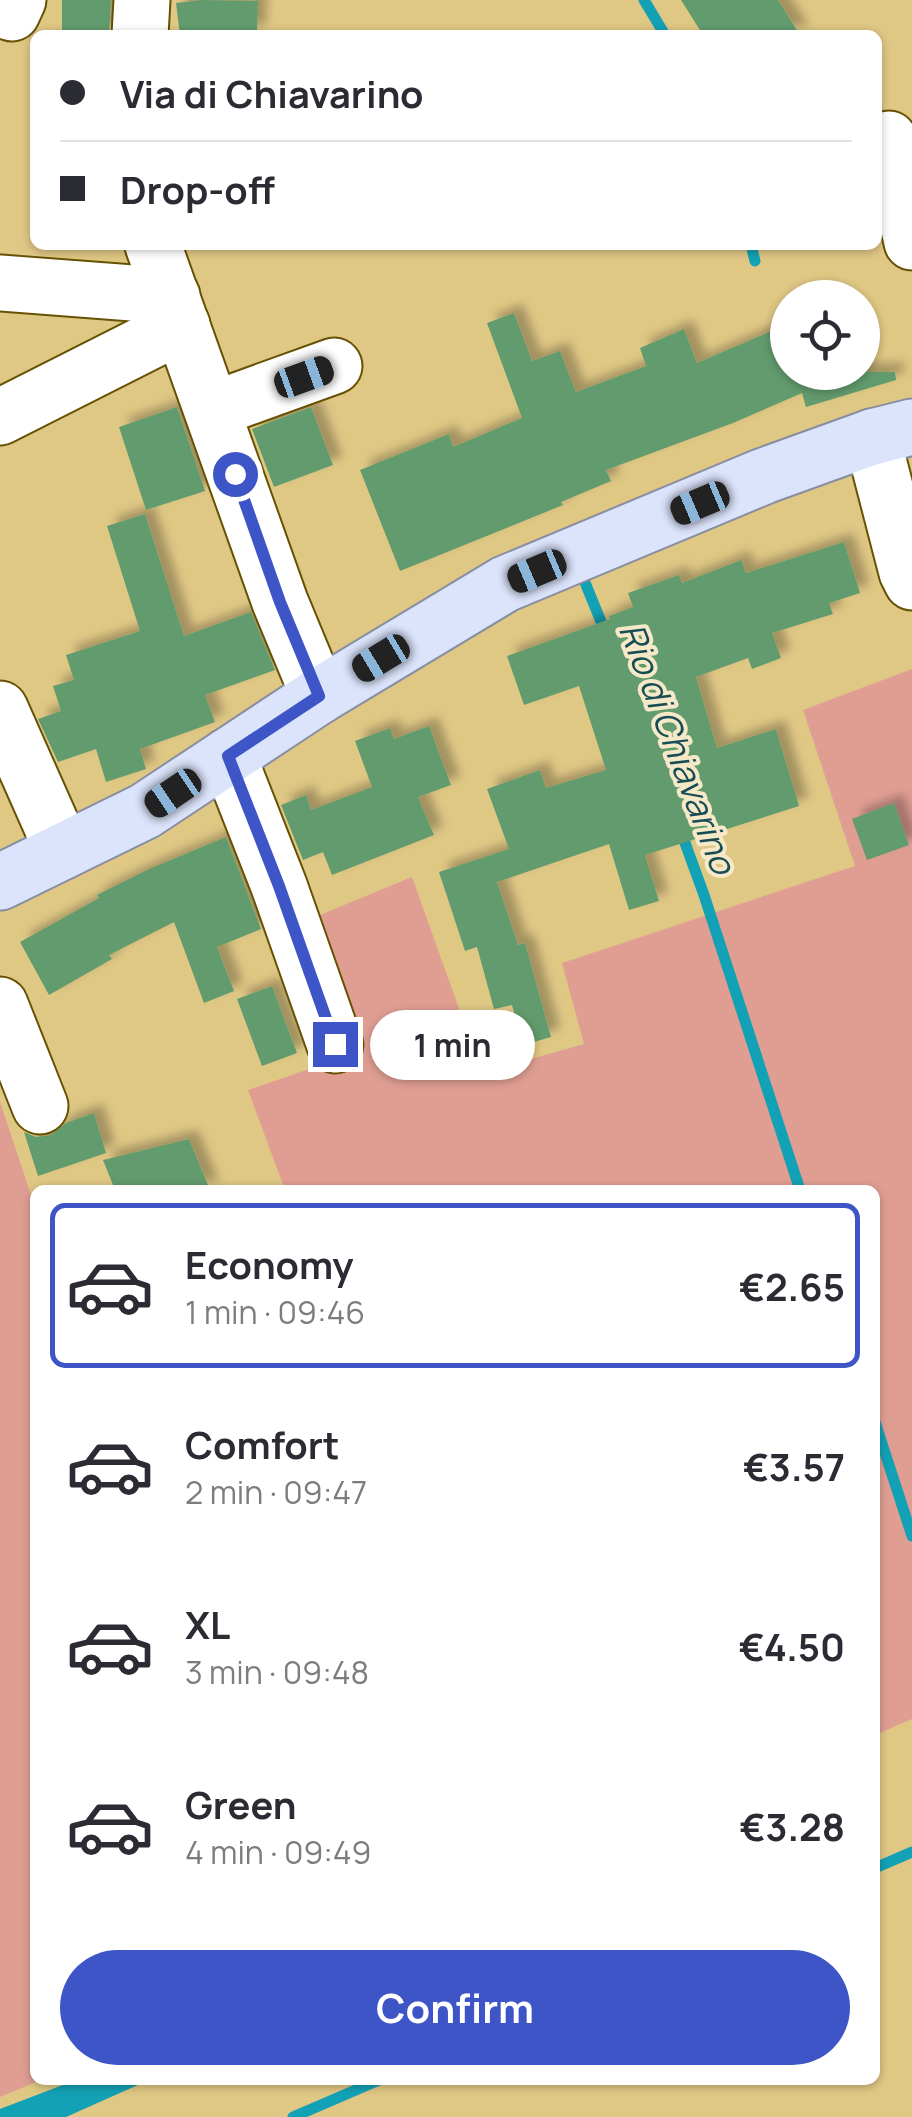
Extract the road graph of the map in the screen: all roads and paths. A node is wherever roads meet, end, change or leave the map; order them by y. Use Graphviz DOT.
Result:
graph roads {
  1 [pos="18,0"];
  2 [pos="142,0"];
  3 [pos="0,9"];
  4 [pos="140,30"];
  5 [pos="882,140"];
  6 [pos="912,242"];
  7 [pos="156,250"];
  8 [pos="0,283"];
  9 [pos="177,311"];
  10 [pos="334,366"];
  11 [pos="212,410"];
  12 [pos="0,417"];
  13 [pos="892,432"];
  14 [pos="912,582"];
  15 [pos="319,696"];
  16 [pos="0,709"];
  17 [pos="228,756"];
  18 [pos="63,851"];
  19 [pos="0,882"];
  20 [pos="0,1005"];
  21 [pos="335,1044"];
  22 [pos="40,1106"];
  1 -- 3 [label="street"];
  2 -- 4 [label="street"];
  5 -- 6 [label="street"];
  7 -- 9 [label="street"];
  8 -- 9 [label="street"];
  9 -- 11 [label="street"];
  9 -- 12 [label="street"];
  10 -- 11 [label="street"];
  11 -- 15 [label="street"];
  13 -- 14 [label="street"];
  13 -- 15 [label="main road"];
  15 -- 17 [label="main road"];
  16 -- 18 [label="street"];
  17 -- 18 [label="main road"];
  17 -- 21 [label="street"];
  18 -- 19 [label="main road"];
  20 -- 22 [label="street"];
}
